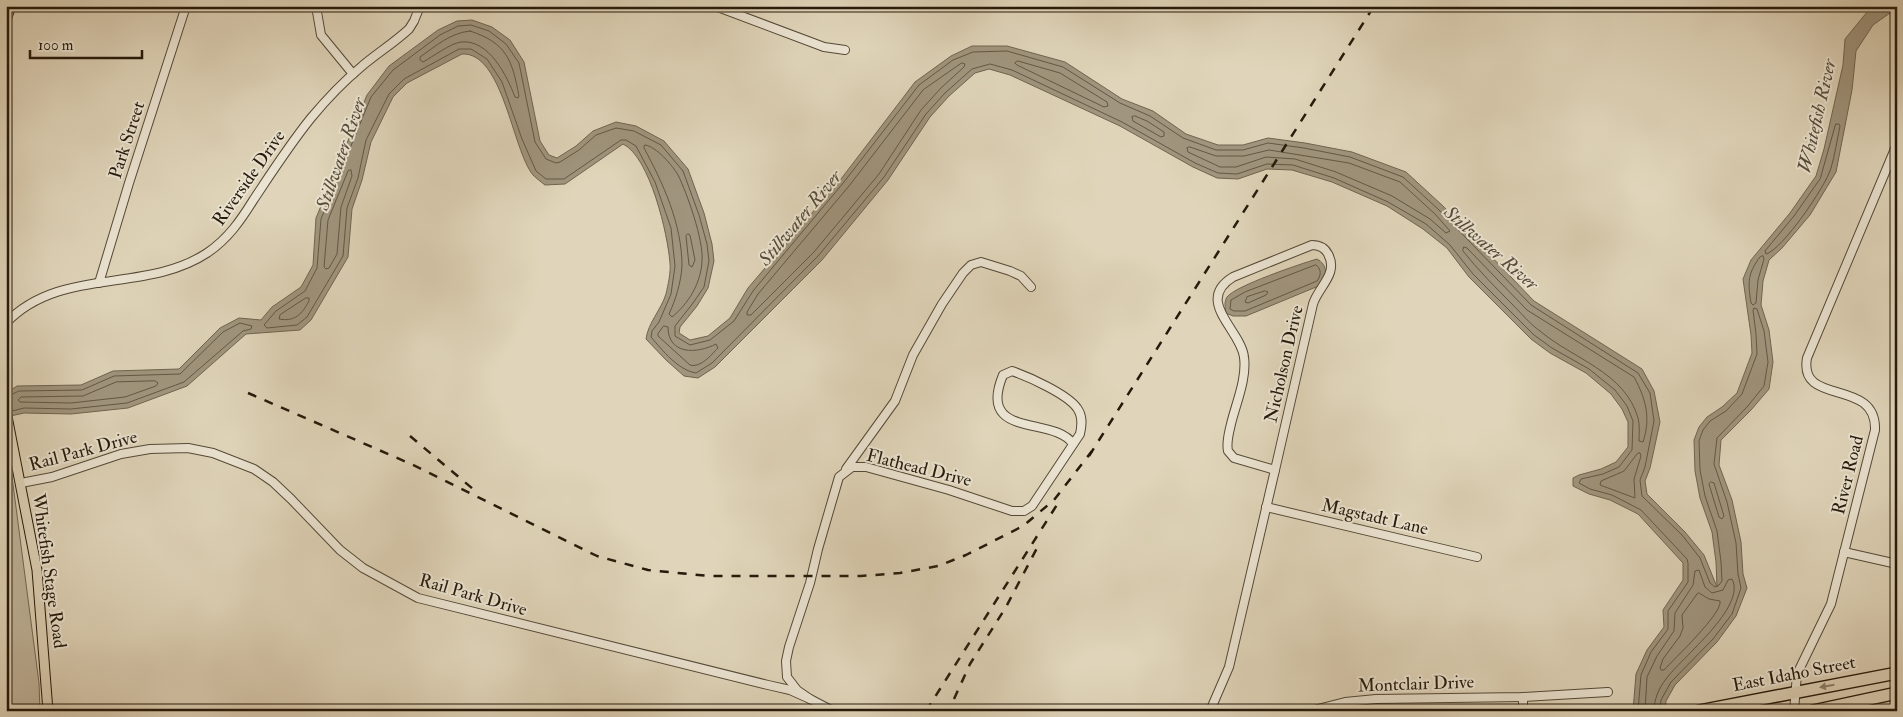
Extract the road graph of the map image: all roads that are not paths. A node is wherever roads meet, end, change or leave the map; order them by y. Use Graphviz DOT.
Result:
graph roads {
  1 [pos="11,6"];
  2 [pos="186,6"];
  3 [pos="316,6"];
  4 [pos="420,6"];
  5 [pos="715,6"];
  6 [pos="6,20"];
  7 [pos="845,50"];
  8 [pos="353,74"];
  9 [pos="1897,144"];
  10 [pos="99,282"];
  11 [pos="1031,287"];
  12 [pos="6,323"];
  13 [pos="6,411"];
  14 [pos="1073,444"];
  15 [pos="1275,470"];
  16 [pos="840,476"];
  17 [pos="21,483"];
  18 [pos="1266,507"];
  19 [pos="1844,552"];
  20 [pos="1477,557"];
  21 [pos="1897,564"];
  22 [pos="1897,673"];
  23 [pos="1795,691"];
  24 [pos="1608,692"];
  25 [pos="1897,693"];
  26 [pos="1524,697"];
  27 [pos="810,699"];
  28 [pos="48,711"];
  29 [pos="833,711"];
  30 [pos="1210,711"];
  31 [pos="1310,711"];
  32 [pos="1523,711"];
  33 [pos="1699,711"];
  34 [pos="1794,711"];
  35 [pos="1813,711"];
  1 -- 6 [label="main road"];
  2 -- 10 [label="street, Park Street"];
  3 -- 8 [label="street"];
  4 -- 8 [label="street, Riverside Drive"];
  5 -- 7 [label="street"];
  8 -- 10 [label="street, Riverside Drive"];
  9 -- 19 [label="street, River Road"];
  10 -- 12 [label="street, Riverside Drive"];
  11 -- 16 [label="street"];
  13 -- 17 [label="main road, Whitefish Stage Road"];
  14 -- 14 [label="street"];
  14 -- 16 [label="street, Flathead Drive"];
  15 -- 15 [label="street, Nicholson Drive"];
  15 -- 18 [label="street, Nicholson Drive"];
  16 -- 27 [label="street"];
  17 -- 27 [label="street, Rail Park Drive"];
  17 -- 28 [label="main road, Whitefish Stage Road"];
  18 -- 20 [label="street, Magstadt Lane"];
  18 -- 30 [label="street, Nicholson Drive"];
  19 -- 21 [label="street"];
  19 -- 23 [label="street, River Road"];
  22 -- 23 [label="highway, East Idaho Street, one-way"];
  23 -- 33 [label="highway, East Idaho Street"];
  23 -- 34 [label="street, River Road"];
  24 -- 26 [label="street, Montclair Drive"];
  25 -- 35 [label="highway"];
  26 -- 31 [label="street, Montclair Drive"];
  26 -- 32 [label="street"];
  27 -- 29 [label="street"];
}
